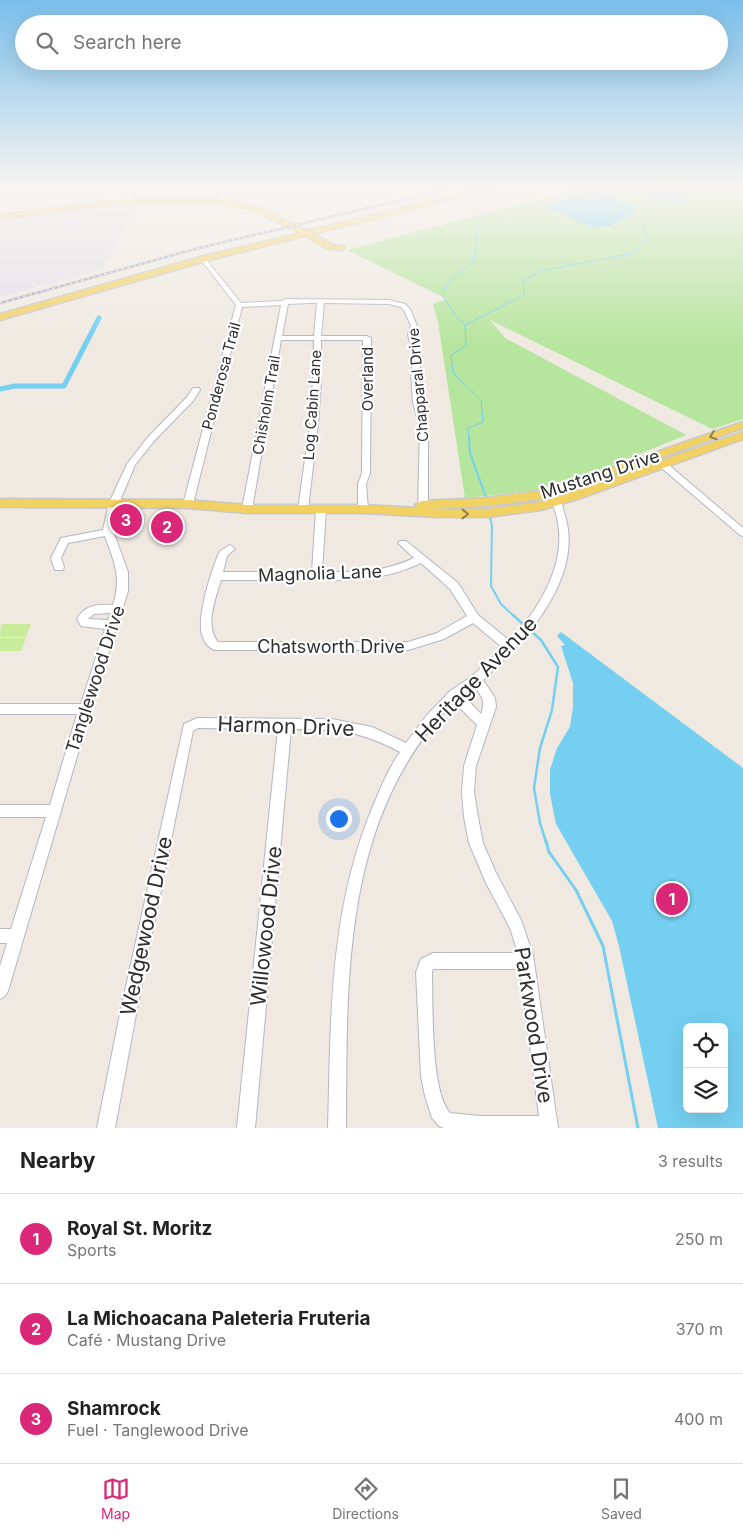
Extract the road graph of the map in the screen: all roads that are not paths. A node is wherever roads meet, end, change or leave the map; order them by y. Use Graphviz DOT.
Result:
graph roads {
  1 [pos="263,241"];
  2 [pos="271,241"];
  3 [pos="324,241"];
  4 [pos="338,248"];
  5 [pos="203,259"];
  6 [pos="112,282"];
  7 [pos="285,301"];
  8 [pos="321,301"];
  9 [pos="239,305"];
  10 [pos="0,310"];
  11 [pos="0,316"];
  12 [pos="278,338"];
  13 [pos="317,338"];
  14 [pos="196,390"];
  15 [pos="743,425"];
  16 [pos="743,435"];
  17 [pos="658,461"];
  18 [pos="555,497"];
  19 [pos="0,503"];
  20 [pos="114,503"];
  21 [pos="188,504"];
  22 [pos="247,509"];
  23 [pos="303,509"];
  24 [pos="322,509"];
  25 [pos="364,509"];
  26 [pos="423,509"];
  27 [pos="108,532"];
  28 [pos="743,533"];
  29 [pos="403,543"];
  30 [pos="230,549"];
  31 [pos="420,559"];
  32 [pos="59,567"];
  33 [pos="317,575"];
  34 [pos="218,576"];
  35 [pos="118,609"];
  36 [pos="474,618"];
  37 [pos="113,625"];
  38 [pos="510,647"];
  39 [pos="476,679"];
  40 [pos="455,695"];
  41 [pos="0,709"];
  42 [pos="85,709"];
  43 [pos="285,724"];
  44 [pos="482,724"];
  45 [pos="190,726"];
  46 [pos="408,750"];
  47 [pos="0,811"];
  48 [pos="54,811"];
  49 [pos="0,936"];
  50 [pos="17,936"];
  51 [pos="527,961"];
  52 [pos="0,991"];
  53 [pos="549,1126"];
  54 [pos="106,1128"];
  55 [pos="246,1128"];
  56 [pos="337,1128"];
  1 -- 6 [label="main road"];
  2 -- 5 [label="main road"];
  3 -- 4 [label="main road"];
  5 -- 6 [label="main road"];
  5 -- 9 [label="street, Ponderosa Trail"];
  6 -- 10 [label="main road"];
  6 -- 11 [label="main road"];
  7 -- 8 [label="street, Chapparal Drive"];
  7 -- 9 [label="street, Chapparal Drive"];
  7 -- 12 [label="street, Chisholm Trail"];
  8 -- 13 [label="street, Log Cabin Lane"];
  8 -- 26 [label="street, Chapparal Drive"];
  9 -- 21 [label="street, Ponderosa Trail"];
  12 -- 13 [label="street, Overland"];
  12 -- 22 [label="street, Chisholm Trail"];
  13 -- 23 [label="street, Log Cabin Lane"];
  13 -- 25 [label="street, Overland"];
  14 -- 20 [label="street"];
  15 -- 17 [label="main road, Mustang Drive, one-way"];
  16 -- 17 [label="main road, Mustang Drive"];
  17 -- 18 [label="main road, Mustang Drive"];
  17 -- 28 [label="street"];
  18 -- 26 [label="main road, Mustang Drive"];
  18 -- 38 [label="street, Heritage Avenue"];
  19 -- 20 [label="main road, Mustang Drive"];
  20 -- 21 [label="main road, Mustang Drive"];
  20 -- 27 [label="street"];
  21 -- 22 [label="main road, Mustang Drive"];
  22 -- 23 [label="main road, Mustang Drive"];
  23 -- 24 [label="main road, Mustang Drive"];
  24 -- 25 [label="main road, Mustang Drive"];
  24 -- 33 [label="street"];
  25 -- 26 [label="main road, Mustang Drive"];
  27 -- 32 [label="street"];
  27 -- 35 [label="street, Tanglewood Drive"];
  29 -- 31 [label="street"];
  30 -- 34 [label="street"];
  31 -- 33 [label="street, Magnolia Lane"];
  31 -- 36 [label="street"];
  33 -- 34 [label="street, Magnolia Lane"];
  34 -- 36 [label="street, Chatsworth Drive"];
  35 -- 37 [label="street, Tanglewood Drive"];
  35 -- 37 [label="street"];
  36 -- 38 [label="street"];
  37 -- 42 [label="street, Tanglewood Drive"];
  38 -- 39 [label="street, Heritage Avenue"];
  39 -- 40 [label="street, Heritage Avenue"];
  39 -- 44 [label="street, Parkwood Drive"];
  40 -- 44 [label="street"];
  40 -- 46 [label="street, Heritage Avenue"];
  41 -- 42 [label="street"];
  42 -- 48 [label="street, Tanglewood Drive"];
  43 -- 45 [label="street, Harmon Drive"];
  43 -- 46 [label="street, Harmon Drive"];
  43 -- 55 [label="street, Willowood Drive"];
  44 -- 51 [label="street, Parkwood Drive"];
  45 -- 54 [label="street, Wedgewood Drive"];
  46 -- 56 [label="street, Heritage Avenue"];
  47 -- 48 [label="street"];
  48 -- 50 [label="street, Tanglewood Drive"];
  49 -- 50 [label="street"];
  50 -- 52 [label="street, Tanglewood Drive"];
  51 -- 53 [label="street, Parkwood Drive"];
  51 -- 53 [label="street"];
}
